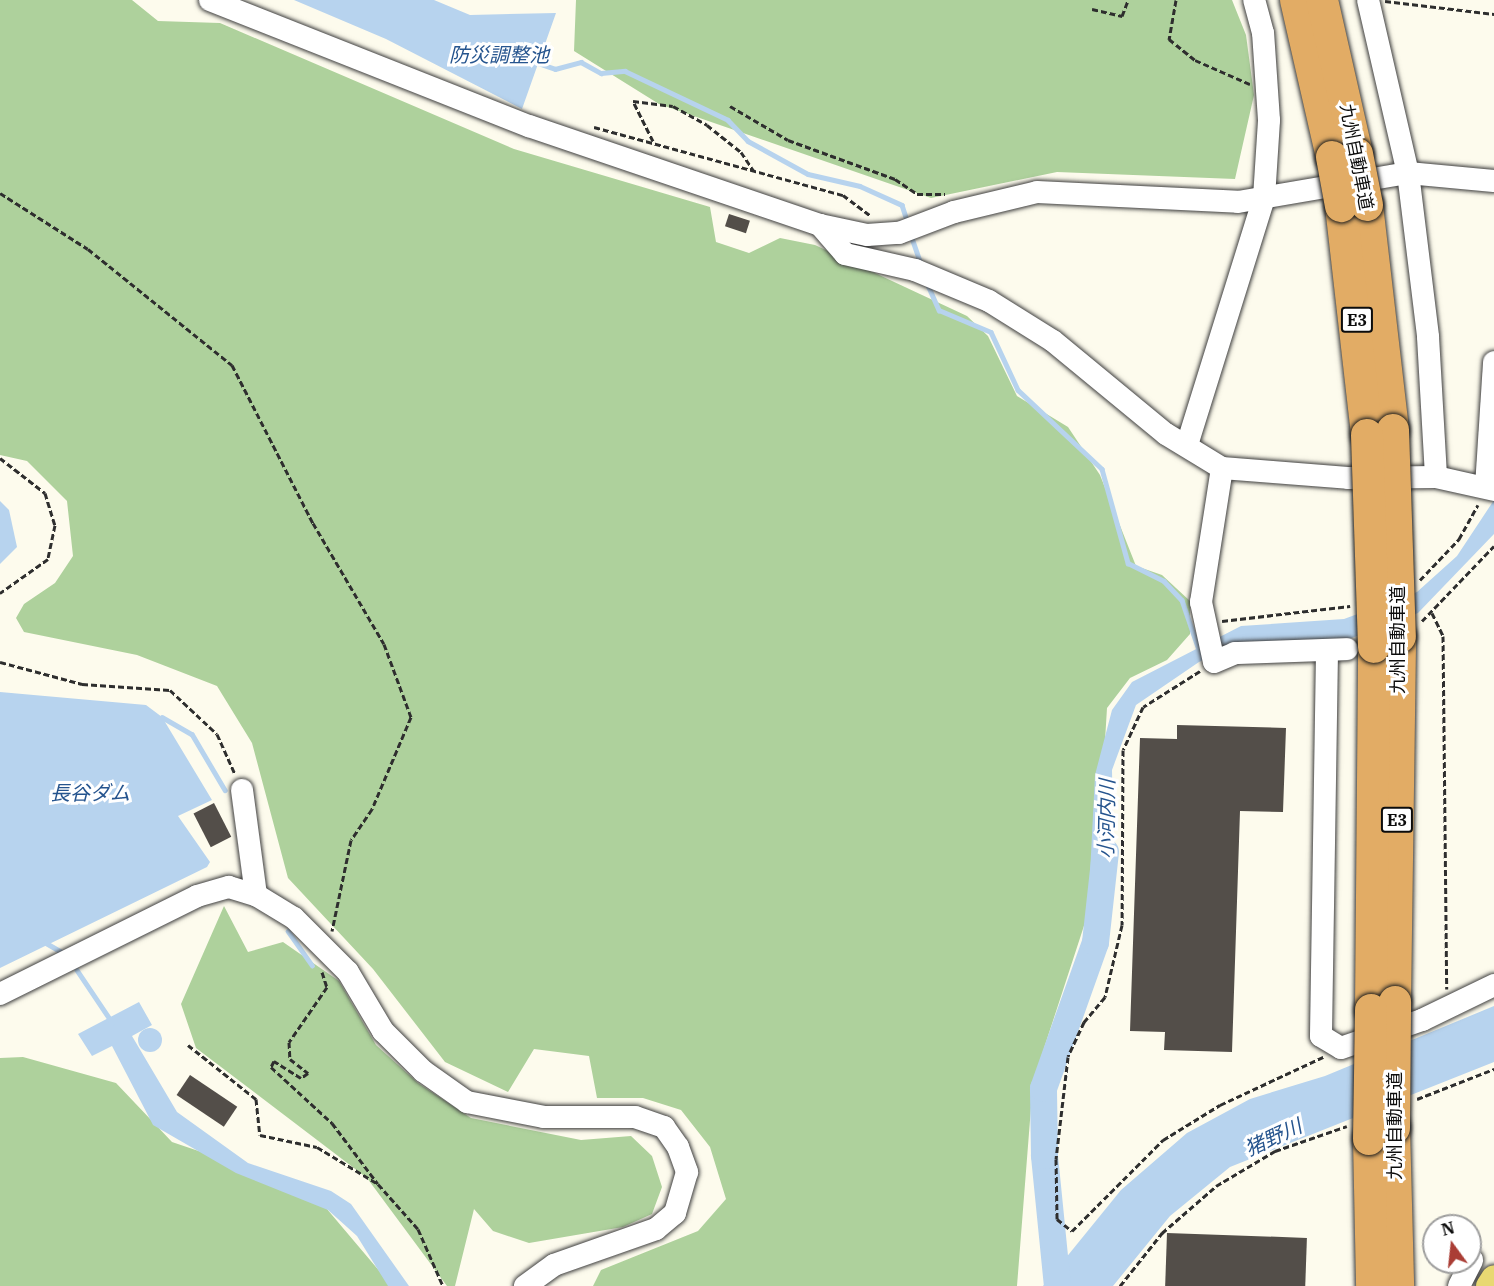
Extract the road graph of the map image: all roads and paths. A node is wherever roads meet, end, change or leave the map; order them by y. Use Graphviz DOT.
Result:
graph roads {
  1 [pos="210,0"];
  2 [pos="1128,0"];
  3 [pos="1176,0"];
  4 [pos="1254,0"];
  5 [pos="1296,0"];
  6 [pos="1322,0"];
  7 [pos="1368,0"];
  8 [pos="1381,0"];
  9 [pos="1092,9"];
  10 [pos="1494,14"];
  11 [pos="1266,85"];
  12 [pos="730,106"];
  13 [pos="584,125"];
  14 [pos="653,141"];
  15 [pos="1345,155"];
  16 [pos="753,170"];
  17 [pos="1408,172"];
  18 [pos="1494,181"];
  19 [pos="0,193"];
  20 [pos="952,195"];
  21 [pos="1264,198"];
  22 [pos="820,225"];
  23 [pos="893,234"];
  24 [pos="1494,362"];
  25 [pos="1187,445"];
  26 [pos="0,458"];
  27 [pos="1222,468"];
  28 [pos="1436,477"];
  29 [pos="1490,488"];
  30 [pos="1494,546"];
  31 [pos="1420,580"];
  32 [pos="0,593"];
  33 [pos="1352,606"];
  34 [pos="1432,613"];
  35 [pos="1206,624"];
  36 [pos="1374,641"];
  37 [pos="0,662"];
  38 [pos="1214,662"];
  39 [pos="242,790"];
  40 [pos="256,894"];
  41 [pos="323,956"];
  42 [pos="1494,986"];
  43 [pos="0,994"];
  44 [pos="1447,1010"];
  45 [pos="188,1045"];
  46 [pos="1341,1048"];
  47 [pos="1494,1069"];
  48 [pos="1380,1123"];
  49 [pos="378,1184"];
  50 [pos="1494,1278"];
  51 [pos="443,1286"];
  52 [pos="525,1286"];
  53 [pos="1120,1286"];
  54 [pos="1372,1286"];
  55 [pos="1398,1286"];
  56 [pos="1489,1286"];
  1 -- 22 [label="street"];
  2 -- 9 [label="path"];
  3 -- 11 [label="path"];
  4 -- 11 [label="street"];
  5 -- 15 [label="highway, 九州自動車道 / E3"];
  6 -- 15 [label="highway, 九州自動車道 / E3"];
  7 -- 17 [label="street"];
  8 -- 10 [label="path"];
  11 -- 21 [label="street"];
  12 -- 20 [label="path"];
  13 -- 14 [label="path"];
  14 -- 16 [label="path"];
  14 -- 16 [label="path"];
  15 -- 36 [label="highway, 九州自動車道 / E3, bridge"];
  16 -- 23 [label="path"];
  17 -- 18 [label="street"];
  17 -- 21 [label="street"];
  17 -- 28 [label="street"];
  19 -- 41 [label="path"];
  21 -- 23 [label="street"];
  21 -- 25 [label="street"];
  22 -- 23 [label="street"];
  22 -- 25 [label="street"];
  24 -- 29 [label="street"];
  25 -- 27 [label="street"];
  26 -- 32 [label="path"];
  27 -- 28 [label="street"];
  27 -- 35 [label="street"];
  28 -- 29 [label="street"];
  29 -- 31 [label="path"];
  30 -- 34 [label="path"];
  33 -- 35 [label="path"];
  34 -- 36 [label="path"];
  34 -- 44 [label="path"];
  35 -- 38 [label="street"];
  36 -- 38 [label="street"];
  36 -- 46 [label="street"];
  36 -- 48 [label="highway, 九州自動車道 / E3, bridge"];
  37 -- 39 [label="path"];
  38 -- 46 [label="path"];
  39 -- 40 [label="street"];
  40 -- 41 [label="street"];
  40 -- 43 [label="street"];
  41 -- 49 [label="path"];
  41 -- 52 [label="street"];
  42 -- 44 [label="street"];
  44 -- 46 [label="street"];
  45 -- 49 [label="path"];
  47 -- 48 [label="path"];
  48 -- 53 [label="path"];
  48 -- 54 [label="highway, 九州自動車道 / E3"];
  48 -- 55 [label="highway, 九州自動車道 / E3"];
  49 -- 51 [label="path"];
  50 -- 56 [label="main road"];
}
